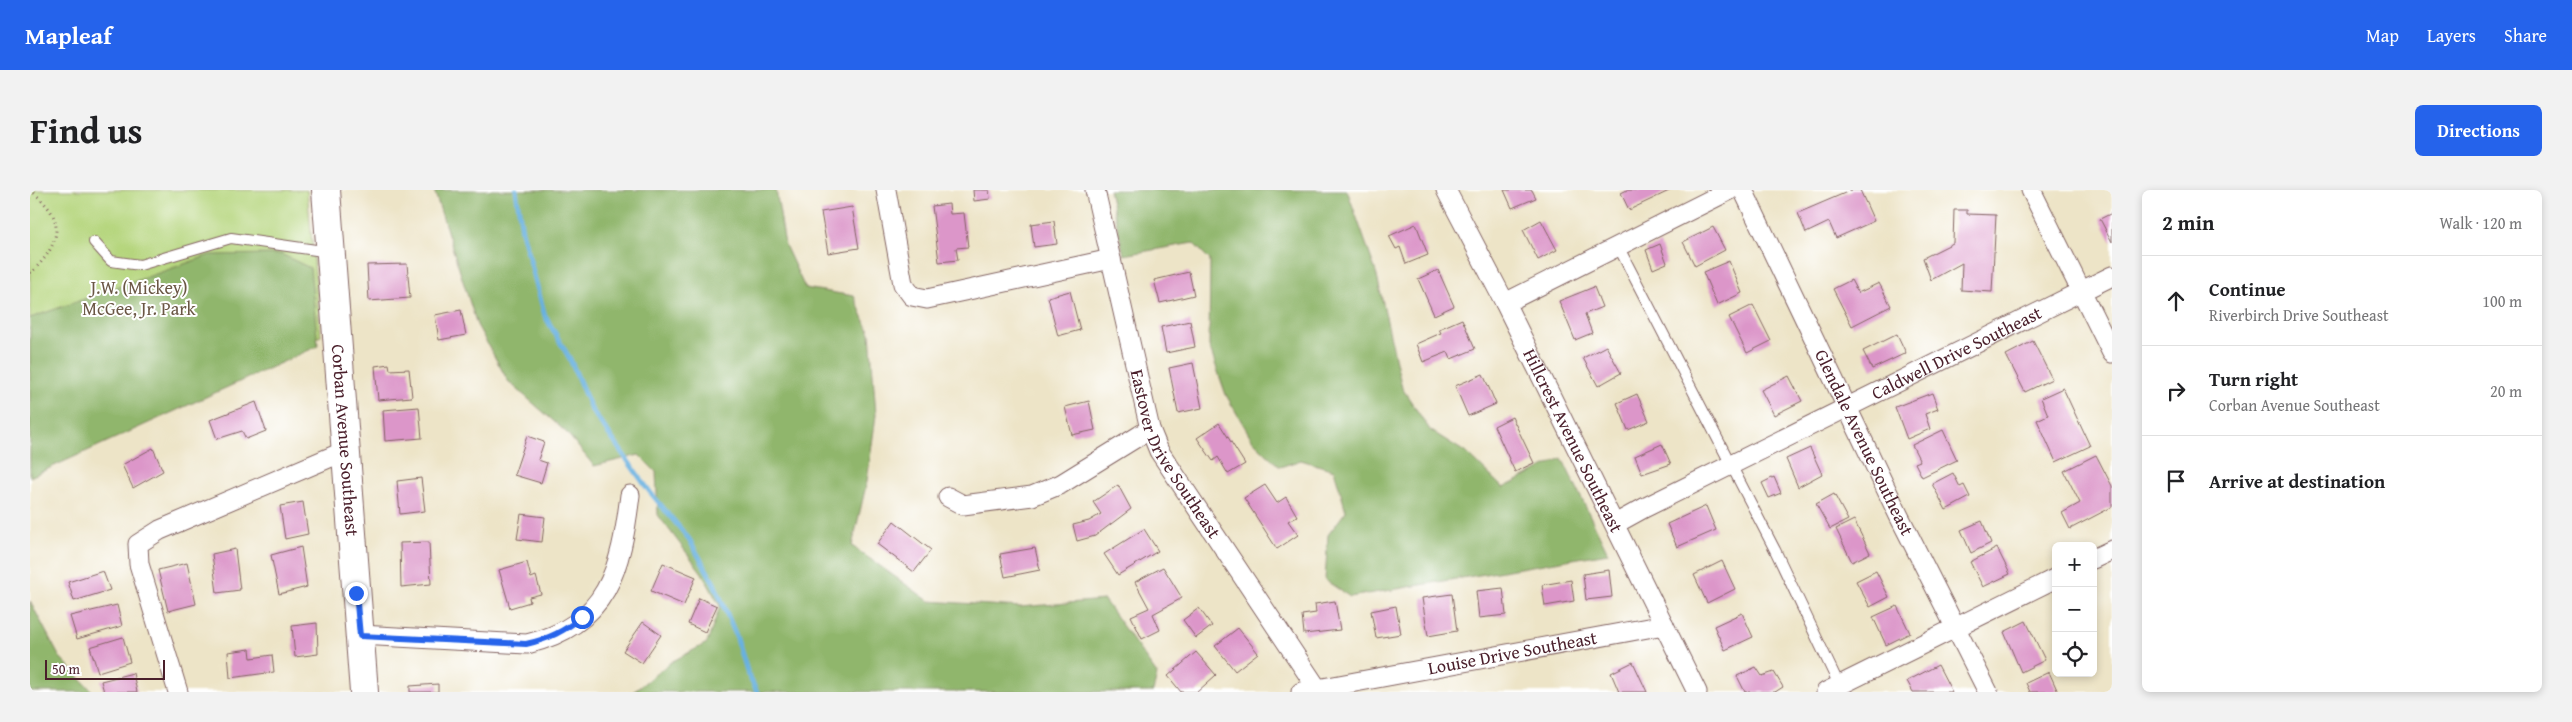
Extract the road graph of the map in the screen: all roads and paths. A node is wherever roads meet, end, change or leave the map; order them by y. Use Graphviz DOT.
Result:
graph roads {
  1 [pos="31,190"];
  2 [pos="326,190"];
  3 [pos="886,190"];
  4 [pos="1095,190"];
  5 [pos="1446,190"];
  6 [pos="1730,190"];
  7 [pos="1743,190"];
  8 [pos="2031,190"];
  9 [pos="94,242"];
  10 [pos="1618,246"];
  11 [pos="331,252"];
  12 [pos="1111,260"];
  13 [pos="30,273"];
  14 [pos="2112,276"];
  15 [pos="2082,291"];
  16 [pos="1505,303"];
  17 [pos="2112,352"];
  18 [pos="1848,406"];
  19 [pos="1150,429"];
  20 [pos="345,451"];
  21 [pos="1730,464"];
  22 [pos="630,495"];
  23 [pos="948,497"];
  24 [pos="1615,524"];
  25 [pos="2112,550"];
  26 [pos="2097,557"];
  27 [pos="2052,580"];
  28 [pos="1664,625"];
  29 [pos="1955,628"];
  30 [pos="360,636"];
  31 [pos="1309,690"];
  32 [pos="1836,690"];
  33 [pos="178,692"];
  34 [pos="364,692"];
  35 [pos="1697,692"];
  36 [pos="1988,692"];
  1 -- 13 [label="path"];
  2 -- 11 [label="main road, Corban Avenue Southeast"];
  3 -- 12 [label="street"];
  4 -- 12 [label="street, Eastover Drive Southeast"];
  5 -- 16 [label="street, Hillcrest Avenue Southeast"];
  6 -- 10 [label="street"];
  7 -- 18 [label="street, Glendale Avenue Southeast"];
  8 -- 15 [label="street"];
  9 -- 11 [label="lane"];
  10 -- 16 [label="street"];
  10 -- 21 [label="lane"];
  11 -- 20 [label="main road, Corban Avenue Southeast"];
  12 -- 19 [label="street, Eastover Drive Southeast"];
  14 -- 15 [label="street, Caldwell Drive Southeast"];
  15 -- 17 [label="street"];
  15 -- 18 [label="street, Caldwell Drive Southeast"];
  16 -- 24 [label="street, Hillcrest Avenue Southeast"];
  18 -- 21 [label="street, Caldwell Drive Southeast"];
  18 -- 29 [label="street, Glendale Avenue Southeast"];
  19 -- 23 [label="street"];
  19 -- 31 [label="street, Eastover Drive Southeast"];
  20 -- 30 [label="main road, Corban Avenue Southeast"];
  20 -- 33 [label="street"];
  21 -- 24 [label="street, Caldwell Drive Southeast"];
  21 -- 32 [label="lane"];
  22 -- 30 [label="street"];
  24 -- 28 [label="street, Hillcrest Avenue Southeast"];
  25 -- 26 [label="street"];
  27 -- 29 [label="street"];
  28 -- 31 [label="street, Louise Drive Southeast"];
  28 -- 35 [label="street, Hillcrest Avenue Southeast"];
  29 -- 32 [label="street"];
  29 -- 36 [label="street, Glendale Avenue Southeast"];
  30 -- 34 [label="main road, Corban Avenue Southeast"];
}
